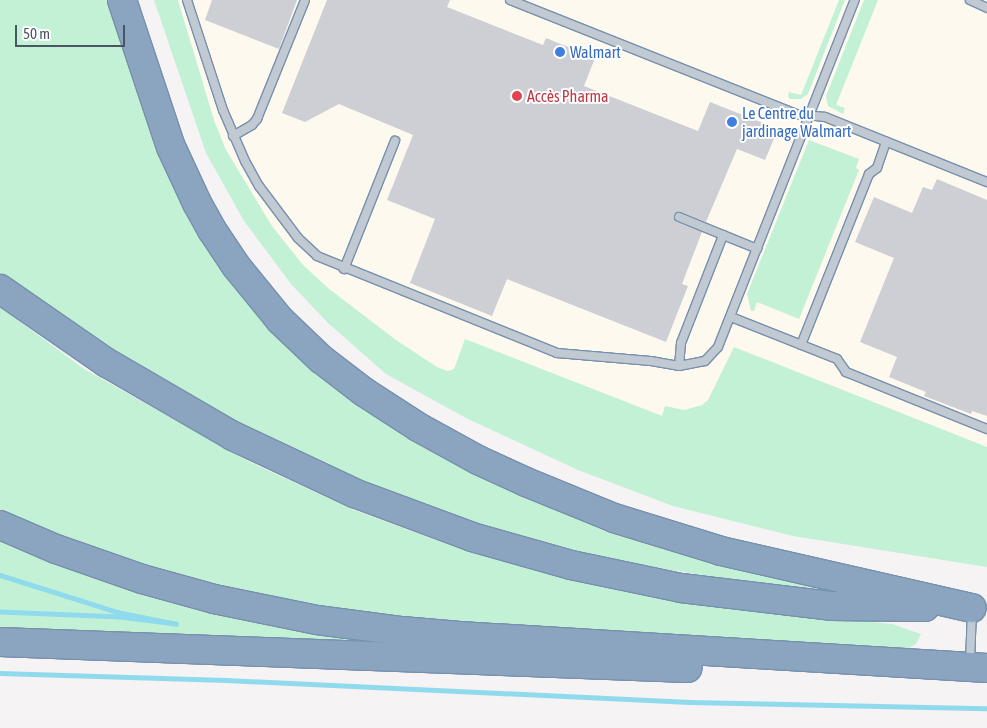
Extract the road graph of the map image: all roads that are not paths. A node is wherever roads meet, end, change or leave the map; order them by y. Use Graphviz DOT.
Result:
graph roads {
  1 [pos="122,0"];
  2 [pos="187,0"];
  3 [pos="305,0"];
  4 [pos="510,0"];
  5 [pos="855,0"];
  6 [pos="970,0"];
  7 [pos="987,8"];
  8 [pos="809,116"];
  9 [pos="233,136"];
  10 [pos="395,141"];
  11 [pos="886,142"];
  12 [pos="987,182"];
  13 [pos="679,217"];
  14 [pos="723,235"];
  15 [pos="757,249"];
  16 [pos="344,268"];
  17 [pos="0,289"];
  18 [pos="730,317"];
  19 [pos="801,345"];
  20 [pos="679,366"];
  21 [pos="987,429"];
  22 [pos="0,525"];
  23 [pos="980,608"];
  24 [pos="0,642"];
  25 [pos="978,671"];
  1 -- 23 [label="highway"];
  2 -- 9 [label="lane"];
  3 -- 9 [label="lane"];
  4 -- 8 [label="lane"];
  5 -- 8 [label="lane"];
  6 -- 7 [label="lane"];
  8 -- 11 [label="lane"];
  8 -- 15 [label="lane"];
  9 -- 16 [label="lane"];
  10 -- 16 [label="lane"];
  11 -- 12 [label="lane"];
  11 -- 19 [label="lane"];
  13 -- 14 [label="lane"];
  14 -- 15 [label="lane"];
  14 -- 20 [label="lane"];
  15 -- 18 [label="lane"];
  16 -- 20 [label="lane"];
  17 -- 23 [label="highway"];
  18 -- 19 [label="lane"];
  18 -- 20 [label="lane"];
  19 -- 21 [label="lane"];
  22 -- 25 [label="highway"];
  23 -- 25 [label="lane"];
  24 -- 25 [label="highway"];
}
